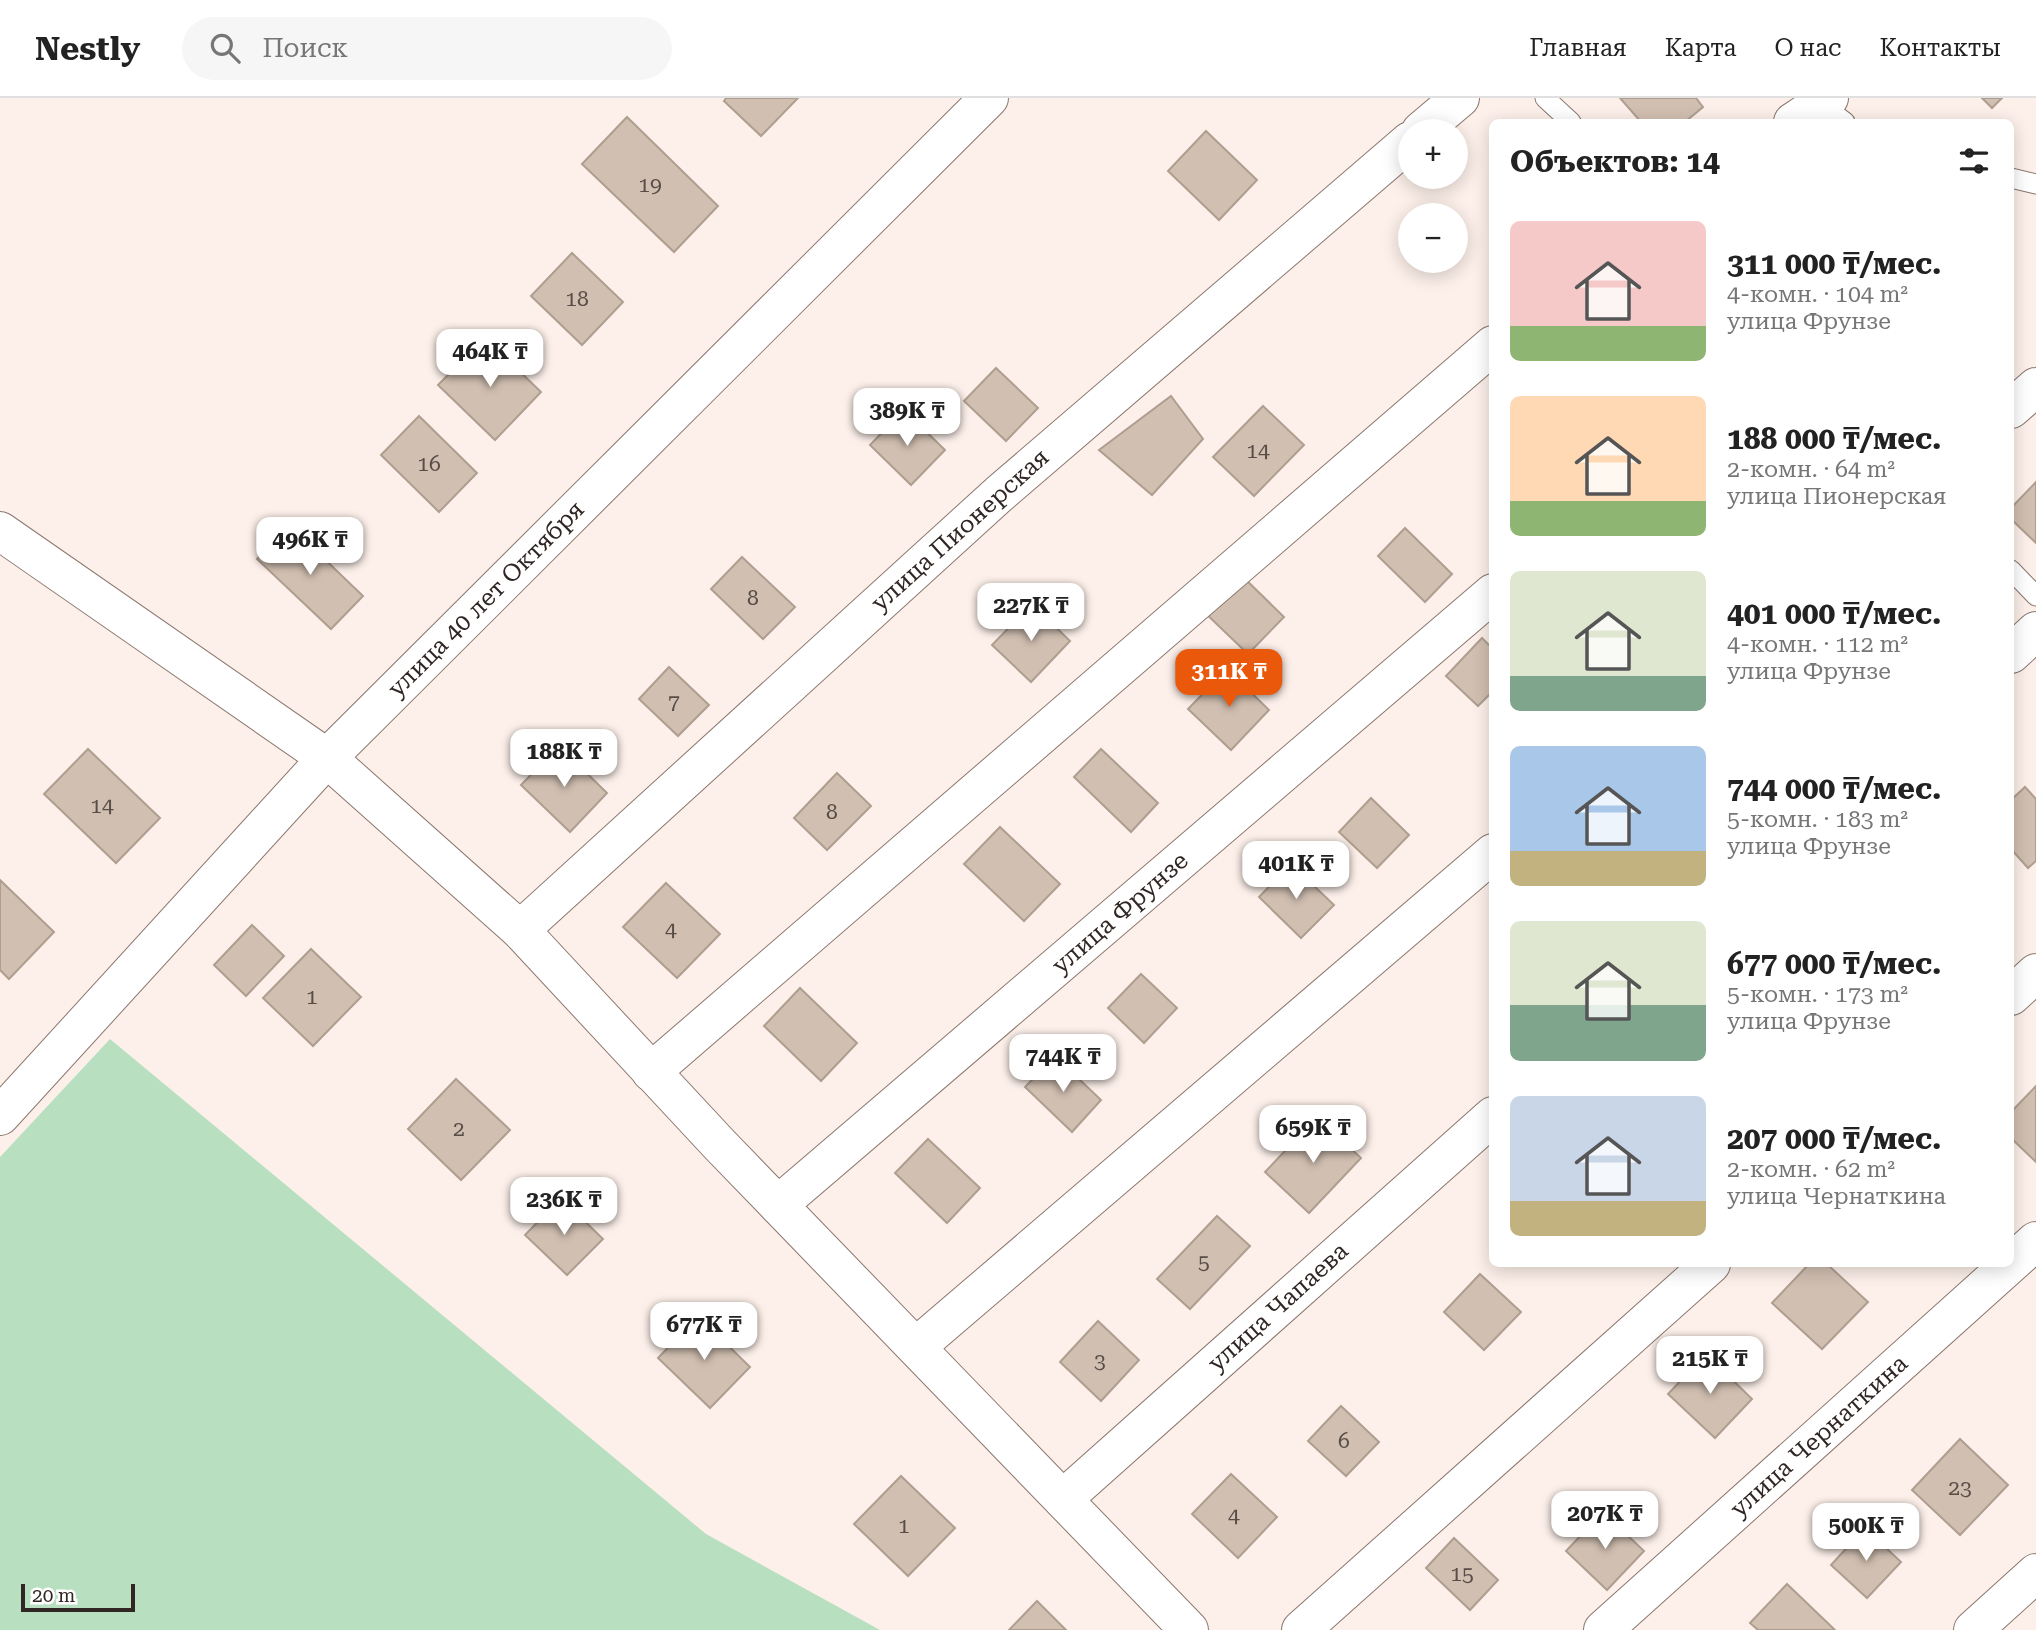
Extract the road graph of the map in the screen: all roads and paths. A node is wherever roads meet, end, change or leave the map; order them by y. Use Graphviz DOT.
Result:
graph roads {
  1 [pos="989,98"];
  2 [pos="1460,98"];
  3 [pos="1545,98"];
  4 [pos="1435,119"];
  5 [pos="1568,119"];
  6 [pos="1398,151"];
  7 [pos="2014,179"];
  8 [pos="2036,184"];
  9 [pos="1489,348"];
  10 [pos="2036,387"];
  11 [pos="2014,406"];
  12 [pos="0,531"];
  13 [pos="2014,573"];
  14 [pos="1489,596"];
  15 [pos="2036,596"];
  16 [pos="2036,631"];
  17 [pos="2014,651"];
  18 [pos="327,758"];
  19 [pos="1489,856"];
  20 [pos="520,930"];
  21 [pos="2036,973"];
  22 [pos="2014,993"];
  23 [pos="652,1072"];
  24 [pos="0,1116"];
  25 [pos="1489,1120"];
  26 [pos="778,1205"];
  27 [pos="2036,1241"];
  28 [pos="2014,1261"];
  29 [pos="1708,1267"];
  30 [pos="2007,1267"];
  31 [pos="916,1347"];
  32 [pos="1063,1499"];
  33 [pos="2036,1573"];
  34 [pos="1189,1630"];
  35 [pos="1301,1630"];
  36 [pos="1603,1630"];
  37 [pos="1973,1630"];
  1 -- 18 [label="street, улица 40 лет Октября"];
  2 -- 4 [label="street"];
  3 -- 5 [label="lane"];
  6 -- 20 [label="street, улица Пионерская"];
  7 -- 8 [label="lane"];
  9 -- 23 [label="street"];
  10 -- 11 [label="street"];
  12 -- 18 [label="street"];
  13 -- 15 [label="lane"];
  14 -- 26 [label="street, улица Фрунзе"];
  16 -- 17 [label="street"];
  18 -- 20 [label="street"];
  18 -- 24 [label="street, улица 40 лет Октября"];
  19 -- 31 [label="street"];
  20 -- 23 [label="street"];
  21 -- 22 [label="street"];
  23 -- 26 [label="street"];
  25 -- 32 [label="street, улица Чапаева"];
  26 -- 31 [label="street"];
  27 -- 28 [label="street, улица Чернаткина"];
  29 -- 35 [label="street"];
  30 -- 36 [label="street, улица Чернаткина"];
  31 -- 32 [label="street"];
  32 -- 34 [label="street"];
  33 -- 37 [label="street"];
}
